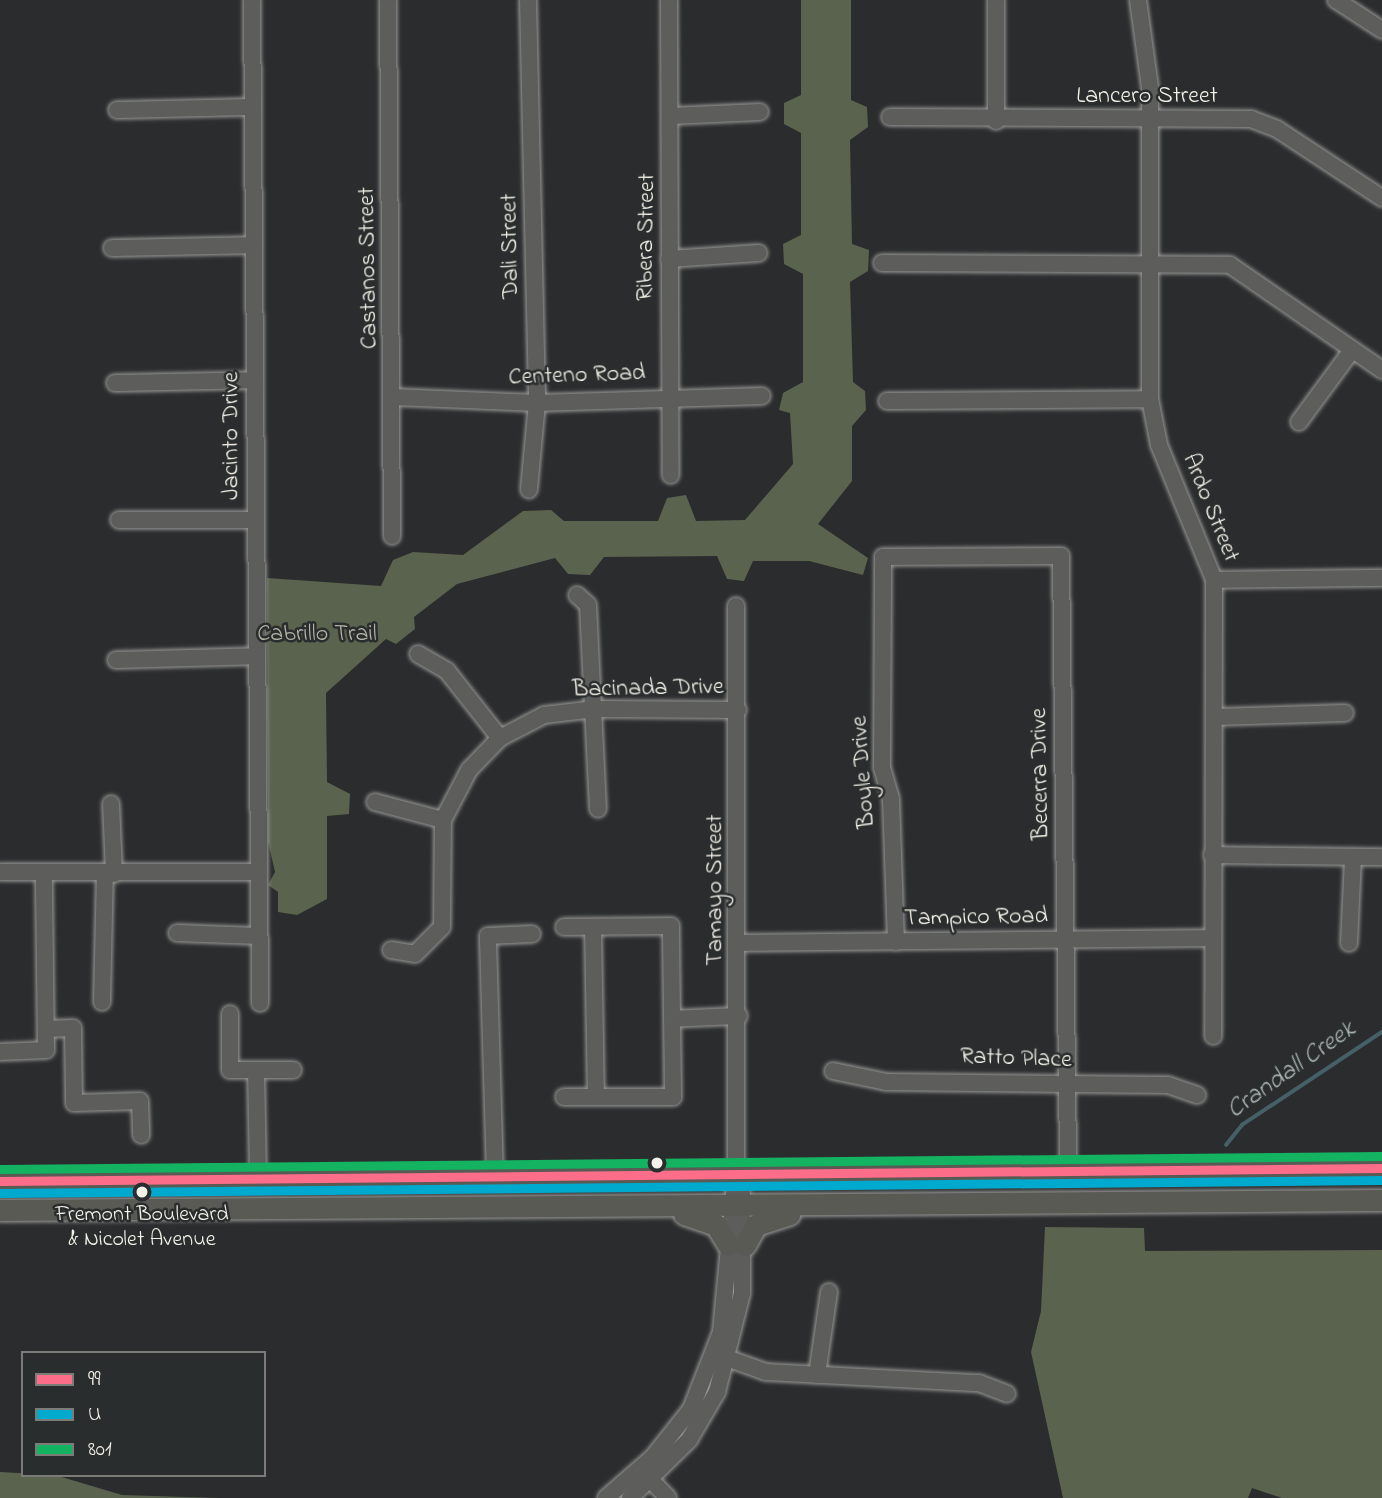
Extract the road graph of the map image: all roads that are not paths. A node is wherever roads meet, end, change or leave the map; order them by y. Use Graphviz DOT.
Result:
graph roads {
  1 [pos="252,0"];
  2 [pos="388,0"];
  3 [pos="528,0"];
  4 [pos="670,0"];
  5 [pos="996,0"];
  6 [pos="1138,0"];
  7 [pos="1336,0"];
  8 [pos="1382,30"];
  9 [pos="253,107"];
  10 [pos="117,110"];
  11 [pos="760,112"];
  12 [pos="671,116"];
  13 [pos="890,117"];
  14 [pos="996,121"];
  15 [pos="1150,121"];
  16 [pos="1382,198"];
  17 [pos="253,245"];
  18 [pos="112,248"];
  19 [pos="759,253"];
  20 [pos="669,259"];
  21 [pos="1151,262"];
  22 [pos="882,263"];
  23 [pos="1352,350"];
  24 [pos="1382,370"];
  25 [pos="255,380"];
  26 [pos="115,383"];
  27 [pos="669,396"];
  28 [pos="762,396"];
  29 [pos="393,397"];
  30 [pos="1150,398"];
  31 [pos="887,401"];
  32 [pos="537,403"];
  33 [pos="1299,422"];
  34 [pos="671,475"];
  35 [pos="529,490"];
  36 [pos="119,520"];
  37 [pos="255,520"];
  38 [pos="392,536"];
  39 [pos="883,557"];
  40 [pos="1382,578"];
  41 [pos="1214,580"];
  42 [pos="578,595"];
  43 [pos="736,606"];
  44 [pos="418,654"];
  45 [pos="255,656"];
  46 [pos="116,660"];
  47 [pos="596,709"];
  48 [pos="738,710"];
  49 [pos="1345,713"];
  50 [pos="1216,717"];
  51 [pos="500,738"];
  52 [pos="375,802"];
  53 [pos="111,804"];
  54 [pos="597,809"];
  55 [pos="443,820"];
  56 [pos="1212,855"];
  57 [pos="1353,857"];
  58 [pos="1382,857"];
  59 [pos="0,872"];
  60 [pos="257,872"];
  61 [pos="109,874"];
  62 [pos="44,875"];
  63 [pos="593,927"];
  64 [pos="564,928"];
  65 [pos="177,933"];
  66 [pos="532,934"];
  67 [pos="258,936"];
  68 [pos="1211,938"];
  69 [pos="1066,940"];
  70 [pos="896,942"];
  71 [pos="740,943"];
  72 [pos="1349,943"];
  73 [pos="391,950"];
  74 [pos="102,1002"];
  75 [pos="260,1003"];
  76 [pos="230,1014"];
  77 [pos="738,1016"];
  78 [pos="672,1019"];
  79 [pos="46,1029"];
  80 [pos="1213,1036"];
  81 [pos="0,1052"];
  82 [pos="256,1070"];
  83 [pos="293,1070"];
  84 [pos="833,1072"];
  85 [pos="1068,1084"];
  86 [pos="596,1095"];
  87 [pos="1197,1095"];
  88 [pos="564,1097"];
  89 [pos="141,1135"];
  90 [pos="1069,1168"];
  91 [pos="1382,1168"];
  92 [pos="736,1173"];
  93 [pos="495,1176"];
  94 [pos="258,1178"];
  95 [pos="0,1181"];
  96 [pos="1382,1200"];
  97 [pos="822,1206"];
  98 [pos="658,1207"];
  99 [pos="737,1207"];
  100 [pos="0,1210"];
  101 [pos="737,1245"];
  102 [pos="829,1292"];
  103 [pos="722,1356"];
  104 [pos="817,1375"];
  105 [pos="1007,1394"];
  106 [pos="645,1475"];
  107 [pos="607,1498"];
  108 [pos="630,1498"];
  109 [pos="668,1498"];
  1 -- 9 [label="street, Jacinto Drive"];
  2 -- 29 [label="street, Castanos Street"];
  3 -- 32 [label="street, Dali Street"];
  4 -- 12 [label="street, Ribera Street"];
  5 -- 14 [label="street"];
  6 -- 15 [label="street, Ardo Street"];
  7 -- 8 [label="street"];
  9 -- 10 [label="street"];
  9 -- 17 [label="street, Jacinto Drive"];
  11 -- 12 [label="street"];
  12 -- 20 [label="street, Ribera Street"];
  13 -- 14 [label="street, Lancero Street"];
  14 -- 15 [label="street, Lancero Street"];
  15 -- 16 [label="street, Lancero Street"];
  15 -- 21 [label="street, Ardo Street"];
  17 -- 18 [label="street"];
  17 -- 25 [label="street, Jacinto Drive"];
  19 -- 20 [label="street"];
  20 -- 27 [label="street, Ribera Street"];
  21 -- 22 [label="street"];
  21 -- 23 [label="street"];
  21 -- 30 [label="street, Ardo Street"];
  23 -- 24 [label="street"];
  23 -- 33 [label="street"];
  25 -- 26 [label="street"];
  25 -- 37 [label="street, Jacinto Drive"];
  27 -- 28 [label="street, Centeno Road"];
  27 -- 32 [label="street, Centeno Road"];
  27 -- 34 [label="street, Ribera Street"];
  29 -- 32 [label="street, Centeno Road"];
  29 -- 38 [label="street, Castanos Street"];
  30 -- 31 [label="street"];
  30 -- 41 [label="street, Ardo Street"];
  32 -- 35 [label="street, Dali Street"];
  36 -- 37 [label="street"];
  37 -- 45 [label="street, Jacinto Drive"];
  39 -- 69 [label="street, Becerra Drive"];
  39 -- 70 [label="street, Boyle Drive"];
  40 -- 41 [label="street"];
  41 -- 50 [label="street, Ardo Street"];
  42 -- 47 [label="street"];
  43 -- 48 [label="street, Tamayo Street"];
  44 -- 51 [label="street"];
  45 -- 46 [label="street"];
  45 -- 60 [label="street, Jacinto Drive"];
  47 -- 48 [label="street, Bacinada Drive"];
  47 -- 51 [label="street, Bacinada Drive"];
  47 -- 54 [label="street"];
  48 -- 71 [label="street, Tamayo Street"];
  49 -- 50 [label="street"];
  50 -- 56 [label="street, Ardo Street"];
  51 -- 55 [label="street, Bacinada Drive"];
  52 -- 55 [label="street"];
  53 -- 61 [label="street"];
  55 -- 73 [label="street, Bacinada Drive"];
  56 -- 57 [label="street"];
  56 -- 68 [label="street, Ardo Street"];
  57 -- 58 [label="street"];
  57 -- 72 [label="street"];
  59 -- 62 [label="street"];
  60 -- 61 [label="street"];
  60 -- 67 [label="street, Jacinto Drive"];
  61 -- 62 [label="street"];
  61 -- 74 [label="street"];
  62 -- 79 [label="street"];
  63 -- 64 [label="street"];
  63 -- 78 [label="street"];
  63 -- 86 [label="street"];
  65 -- 67 [label="street"];
  66 -- 93 [label="street"];
  67 -- 75 [label="street, Jacinto Drive"];
  68 -- 69 [label="street, Tampico Road"];
  68 -- 80 [label="street, Ardo Street"];
  69 -- 70 [label="street, Tampico Road"];
  69 -- 85 [label="street, Becerra Drive"];
  70 -- 71 [label="street, Tampico Road"];
  71 -- 77 [label="street, Tamayo Street"];
  76 -- 82 [label="street"];
  77 -- 78 [label="street"];
  77 -- 92 [label="street, Tamayo Street"];
  78 -- 86 [label="street"];
  79 -- 81 [label="street"];
  79 -- 89 [label="street"];
  82 -- 83 [label="street"];
  82 -- 94 [label="street"];
  84 -- 85 [label="street, Ratto Place"];
  85 -- 87 [label="street, Ratto Place"];
  85 -- 90 [label="street, Becerra Drive"];
  86 -- 88 [label="street"];
  90 -- 91 [label="main road"];
  90 -- 92 [label="main road"];
  92 -- 93 [label="main road"];
  92 -- 99 [label="street, Tamayo Street"];
  93 -- 94 [label="main road"];
  94 -- 95 [label="main road"];
  96 -- 97 [label="main road"];
  97 -- 99 [label="main road"];
  97 -- 101 [label="main road"];
  98 -- 99 [label="main road"];
  98 -- 100 [label="main road"];
  98 -- 101 [label="main road"];
  99 -- 101 [label="street, Tamayo Street"];
  101 -- 103 [label="street, Tamayo Street"];
  102 -- 104 [label="street"];
  103 -- 104 [label="street"];
  103 -- 106 [label="street, Tamayo Street"];
  104 -- 105 [label="street"];
  106 -- 107 [label="street, Tamayo Street"];
  106 -- 108 [label="street, Tamayo Street"];
  106 -- 109 [label="street"];
}
